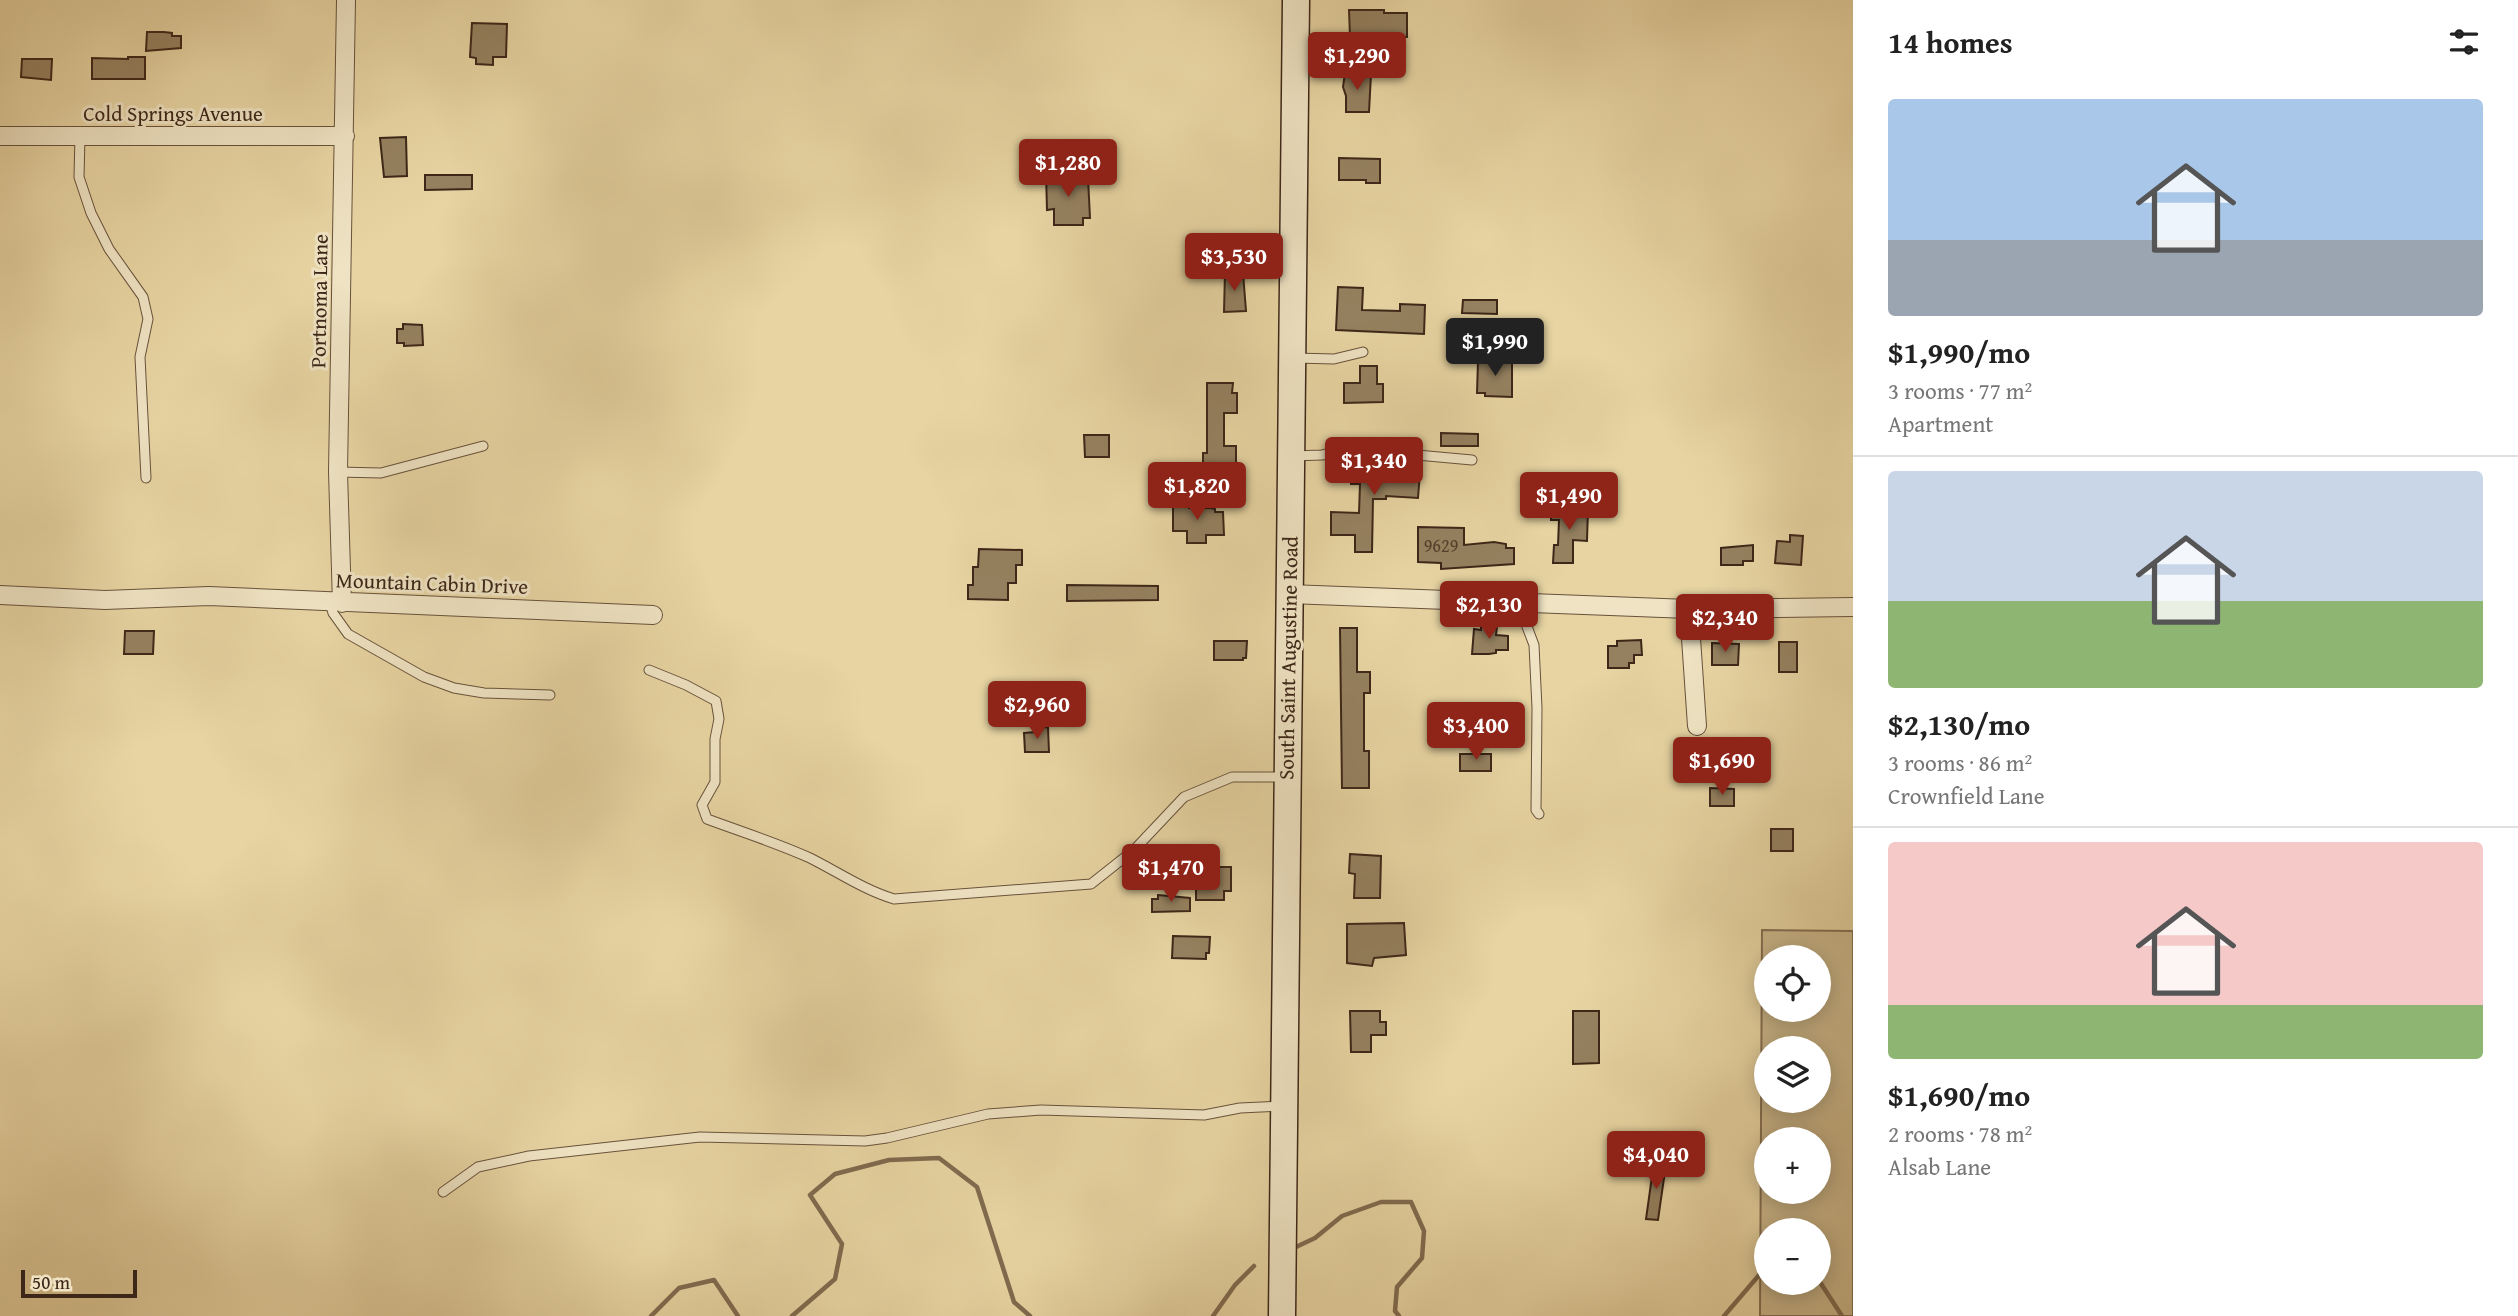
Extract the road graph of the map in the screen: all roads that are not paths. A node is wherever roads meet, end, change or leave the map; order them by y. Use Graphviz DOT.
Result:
graph roads {
  1 [pos="346,0"];
  2 [pos="1296,0"];
  3 [pos="0,136"];
  4 [pos="80,136"];
  5 [pos="345,136"];
  6 [pos="1363,352"];
  7 [pos="1292,357"];
  8 [pos="483,446"];
  9 [pos="1291,456"];
  10 [pos="1472,460"];
  11 [pos="338,472"];
  12 [pos="146,478"];
  13 [pos="1289,594"];
  14 [pos="0,595"];
  15 [pos="336,602"];
  16 [pos="1518,603"];
  17 [pos="1853,607"];
  18 [pos="1689,609"];
  19 [pos="653,615"];
  20 [pos="649,670"];
  21 [pos="550,695"];
  22 [pos="1697,726"];
  23 [pos="1287,777"];
  24 [pos="1539,814"];
  25 [pos="1284,1106"];
  26 [pos="443,1192"];
  27 [pos="1282,1316"];
  1 -- 5 [label="street, Portnoma Lane"];
  2 -- 7 [label="street, South Saint Augustine Road"];
  3 -- 4 [label="street, Cold Springs Avenue"];
  4 -- 5 [label="street, Cold Springs Avenue"];
  4 -- 12 [label="lane"];
  5 -- 11 [label="street, Portnoma Lane"];
  6 -- 7 [label="lane"];
  7 -- 9 [label="street, South Saint Augustine Road"];
  8 -- 11 [label="lane"];
  9 -- 10 [label="lane"];
  9 -- 13 [label="street, South Saint Augustine Road"];
  11 -- 15 [label="street, Portnoma Lane"];
  13 -- 16 [label="street"];
  13 -- 23 [label="street, South Saint Augustine Road"];
  14 -- 15 [label="street, Mountain Cabin Drive"];
  15 -- 19 [label="street, Mountain Cabin Drive"];
  15 -- 21 [label="lane"];
  16 -- 18 [label="street"];
  16 -- 24 [label="lane"];
  17 -- 18 [label="street"];
  18 -- 22 [label="street"];
  20 -- 23 [label="lane"];
  23 -- 25 [label="street, South Saint Augustine Road"];
  25 -- 26 [label="lane"];
  25 -- 27 [label="street, South Saint Augustine Road"];
}
